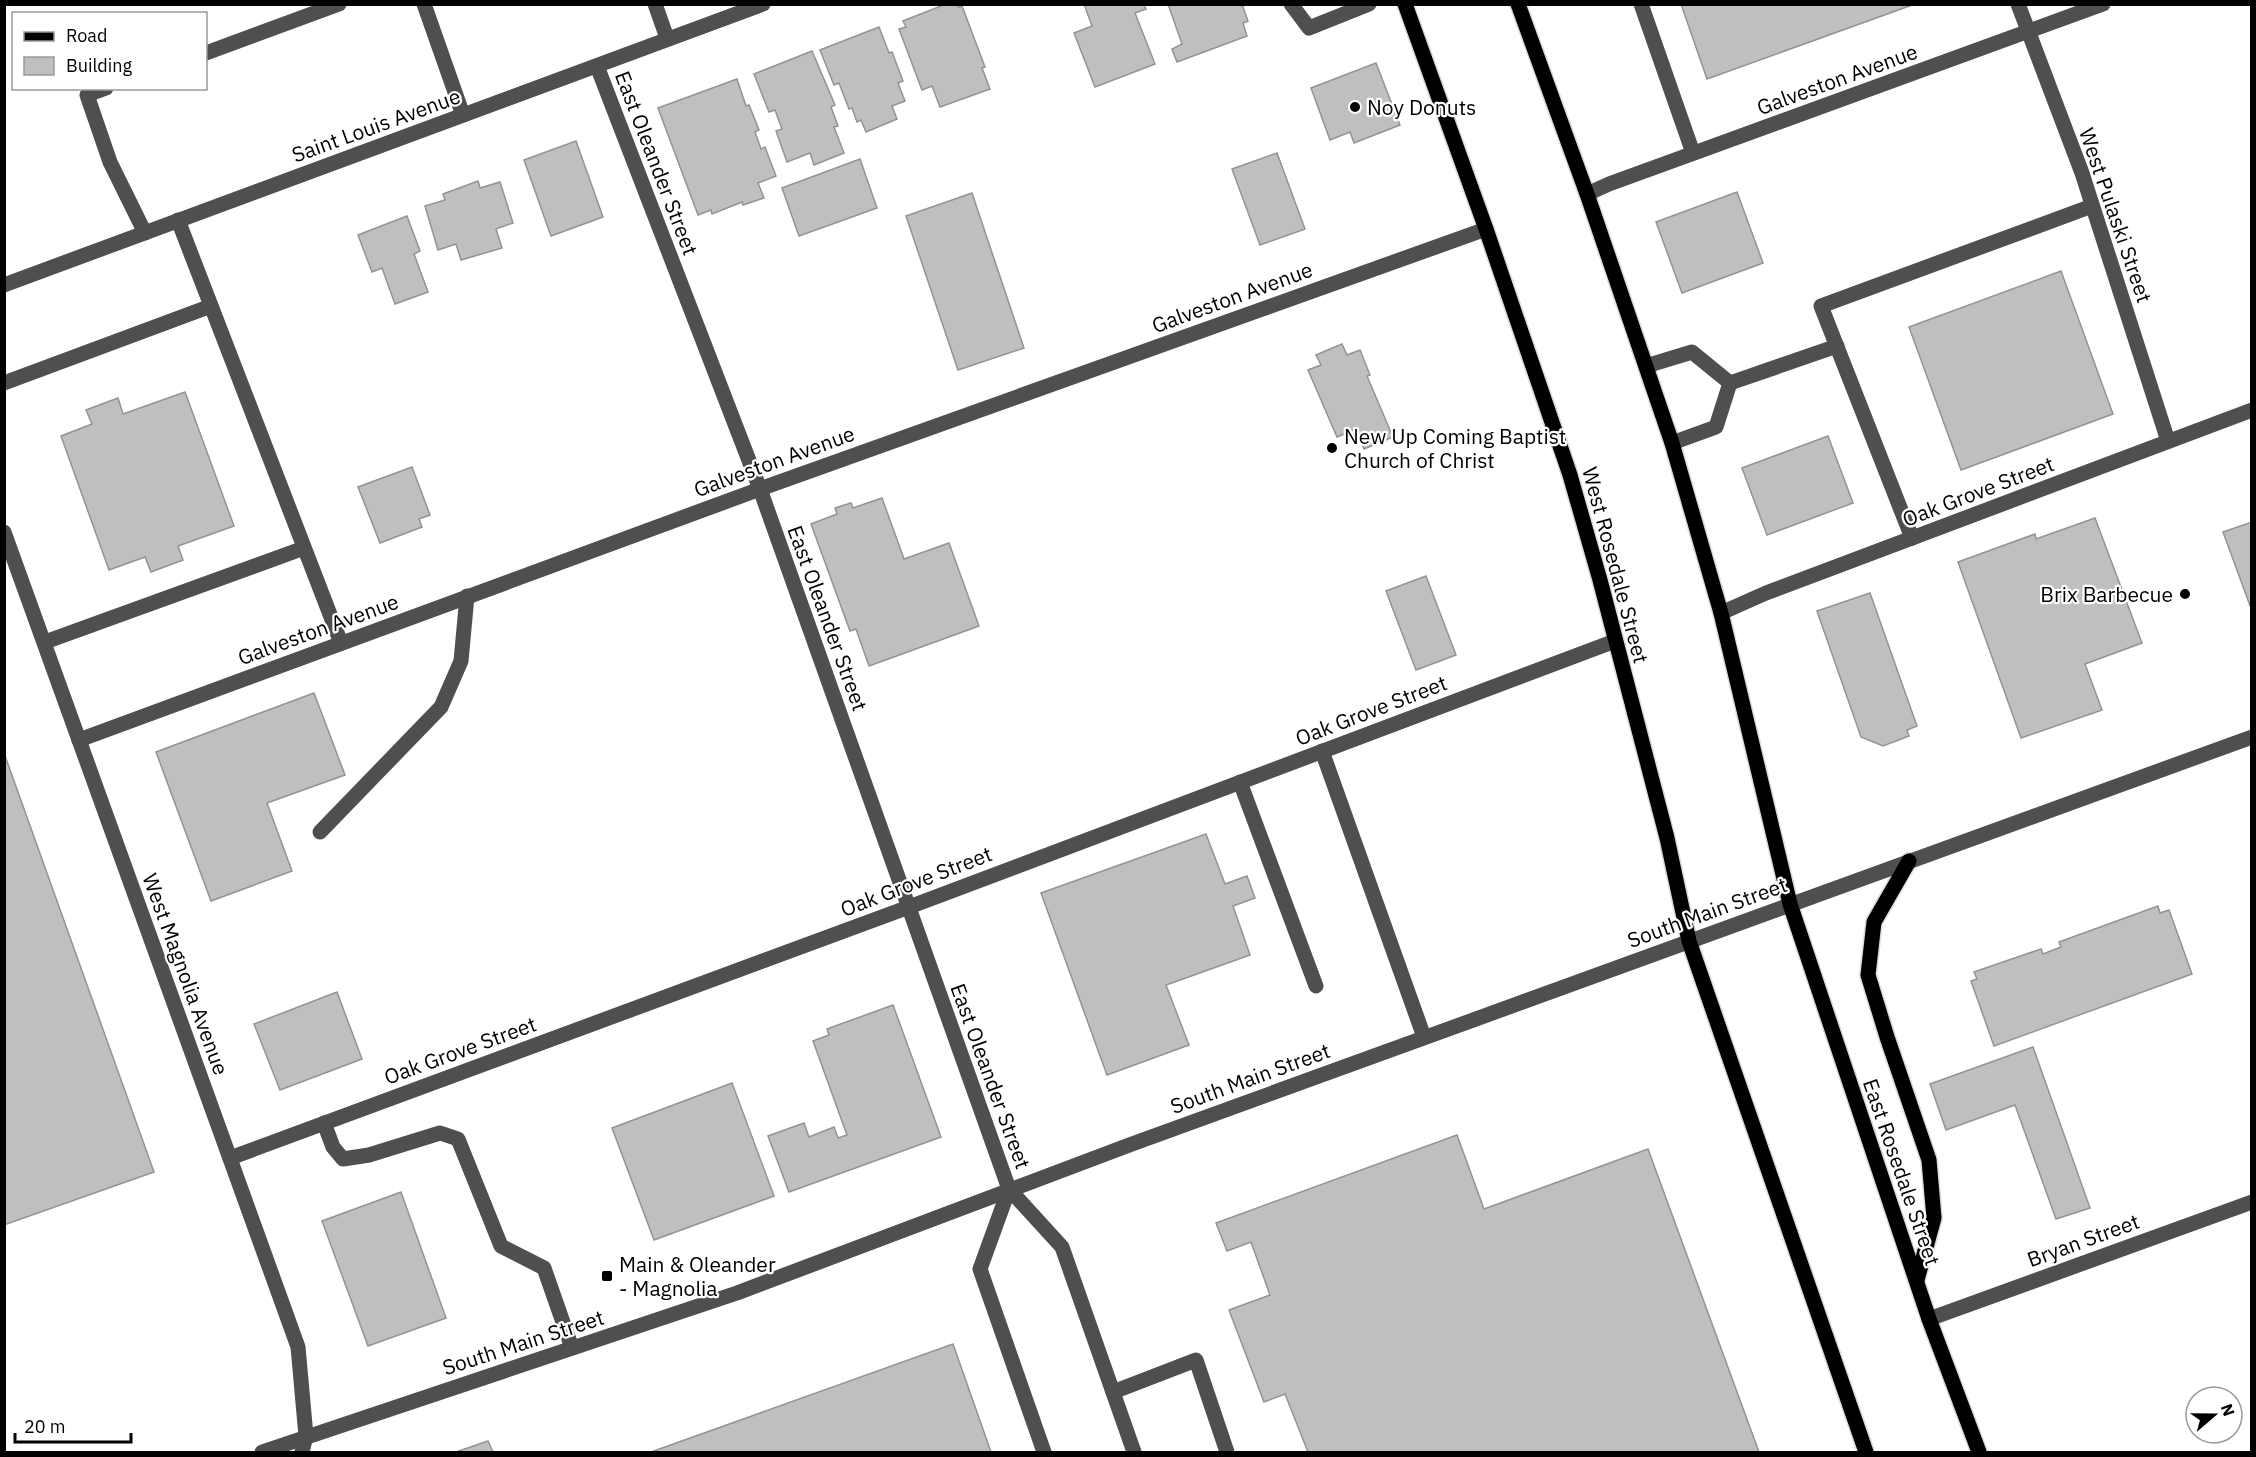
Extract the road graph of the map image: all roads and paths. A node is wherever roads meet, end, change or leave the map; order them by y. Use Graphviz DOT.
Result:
graph roads {
  1 [pos="339,4"];
  2 [pos="424,4"];
  3 [pos="655,4"];
  4 [pos="763,4"];
  5 [pos="1291,4"];
  6 [pos="1369,4"];
  7 [pos="1405,4"];
  8 [pos="1518,4"];
  9 [pos="1641,4"];
  10 [pos="2018,4"];
  11 [pos="2103,4"];
  12 [pos="2028,32"];
  13 [pos="667,38"];
  14 [pos="207,53"];
  15 [pos="597,66"];
  16 [pos="101,90"];
  17 [pos="463,115"];
  18 [pos="1693,153"];
  19 [pos="1587,194"];
  20 [pos="2092,206"];
  21 [pos="178,220"];
  22 [pos="1486,229"];
  23 [pos="145,233"];
  24 [pos="4,285"];
  25 [pos="211,306"];
  26 [pos="1837,346"];
  27 [pos="1646,366"];
  28 [pos="4,383"];
  29 [pos="1730,383"];
  30 [pos="2252,410"];
  31 [pos="2168,441"];
  32 [pos="1672,443"];
  33 [pos="760,489"];
  34 [pos="4,532"];
  35 [pos="1912,538"];
  36 [pos="304,548"];
  37 [pos="467,596"];
  38 [pos="1721,613"];
  39 [pos="1615,640"];
  40 [pos="45,642"];
  41 [pos="341,643"];
  42 [pos="2252,737"];
  43 [pos="79,740"];
  44 [pos="1322,751"];
  45 [pos="1240,782"];
  46 [pos="320,832"];
  47 [pos="1909,861"];
  48 [pos="1790,904"];
  49 [pos="909,907"];
  50 [pos="1689,941"];
  51 [pos="1316,986"];
  52 [pos="1424,1038"];
  53 [pos="324,1123"];
  54 [pos="230,1158"];
  55 [pos="1009,1189"];
  56 [pos="2252,1202"];
  57 [pos="1917,1280"];
  58 [pos="1929,1318"];
  59 [pos="572,1348"];
  60 [pos="1113,1392"];
  61 [pos="306,1436"];
  62 [pos="262,1452"];
  63 [pos="302,1452"];
  64 [pos="1044,1452"];
  65 [pos="1134,1452"];
  66 [pos="1227,1452"];
  67 [pos="1866,1452"];
  68 [pos="1979,1452"];
  1 -- 14 [label="street"];
  2 -- 17 [label="street"];
  3 -- 13 [label="street"];
  4 -- 13 [label="street, Saint Louis Avenue"];
  5 -- 6 [label="street"];
  7 -- 22 [label="main road, West Rosedale Street"];
  8 -- 19 [label="main road"];
  9 -- 18 [label="street"];
  10 -- 12 [label="street, West Pulaski Street"];
  11 -- 12 [label="street, Galveston Avenue"];
  12 -- 18 [label="street, Galveston Avenue"];
  12 -- 20 [label="street, West Pulaski Street"];
  13 -- 15 [label="street, Saint Louis Avenue"];
  15 -- 17 [label="street, Saint Louis Avenue"];
  15 -- 33 [label="street, East Oleander Street"];
  16 -- 23 [label="street"];
  17 -- 21 [label="street, Saint Louis Avenue"];
  18 -- 19 [label="street, Galveston Avenue"];
  19 -- 27 [label="main road"];
  20 -- 26 [label="street"];
  20 -- 31 [label="street, West Pulaski Street"];
  21 -- 23 [label="street, Saint Louis Avenue"];
  21 -- 25 [label="street"];
  22 -- 33 [label="street, Galveston Avenue"];
  22 -- 39 [label="main road, West Rosedale Street"];
  23 -- 24 [label="street, Saint Louis Avenue"];
  25 -- 28 [label="street"];
  25 -- 36 [label="street"];
  26 -- 29 [label="street"];
  26 -- 35 [label="street"];
  27 -- 29 [label="street"];
  27 -- 32 [label="main road"];
  29 -- 32 [label="street"];
  30 -- 31 [label="street, Oak Grove Street"];
  31 -- 35 [label="street, Oak Grove Street"];
  32 -- 38 [label="main road"];
  33 -- 37 [label="street, Galveston Avenue"];
  33 -- 49 [label="street, East Oleander Street"];
  34 -- 40 [label="street, West Magnolia Avenue"];
  35 -- 38 [label="street, Oak Grove Street"];
  36 -- 40 [label="street"];
  36 -- 41 [label="street"];
  37 -- 41 [label="street, Galveston Avenue"];
  37 -- 46 [label="street"];
  38 -- 48 [label="main road"];
  39 -- 44 [label="street, Oak Grove Street"];
  39 -- 50 [label="main road, West Rosedale Street"];
  40 -- 43 [label="street, West Magnolia Avenue"];
  41 -- 43 [label="street, Galveston Avenue"];
  42 -- 47 [label="street, South Main Street"];
  43 -- 54 [label="street, West Magnolia Avenue"];
  44 -- 45 [label="street, Oak Grove Street"];
  44 -- 52 [label="street"];
  45 -- 49 [label="street, Oak Grove Street"];
  45 -- 51 [label="street"];
  47 -- 48 [label="street, South Main Street"];
  47 -- 57 [label="main road"];
  48 -- 50 [label="street, South Main Street"];
  48 -- 57 [label="main road, East Rosedale Street"];
  49 -- 53 [label="street, Oak Grove Street"];
  49 -- 55 [label="street, East Oleander Street"];
  50 -- 52 [label="street, South Main Street"];
  50 -- 67 [label="main road"];
  52 -- 55 [label="street, South Main Street"];
  53 -- 54 [label="street, Oak Grove Street"];
  53 -- 59 [label="street"];
  54 -- 61 [label="street, West Magnolia Avenue"];
  55 -- 59 [label="street, South Main Street"];
  55 -- 60 [label="street, East Oleander Street"];
  55 -- 64 [label="street, East Oleander Street"];
  56 -- 58 [label="street, Bryan Street"];
  57 -- 58 [label="main road, East Rosedale Street"];
  58 -- 68 [label="main road, East Rosedale Street"];
  59 -- 61 [label="street, South Main Street"];
  60 -- 65 [label="street, East Oleander Street"];
  60 -- 66 [label="street"];
  61 -- 62 [label="street, South Main Street"];
  61 -- 63 [label="street, West Magnolia Avenue"];
}
